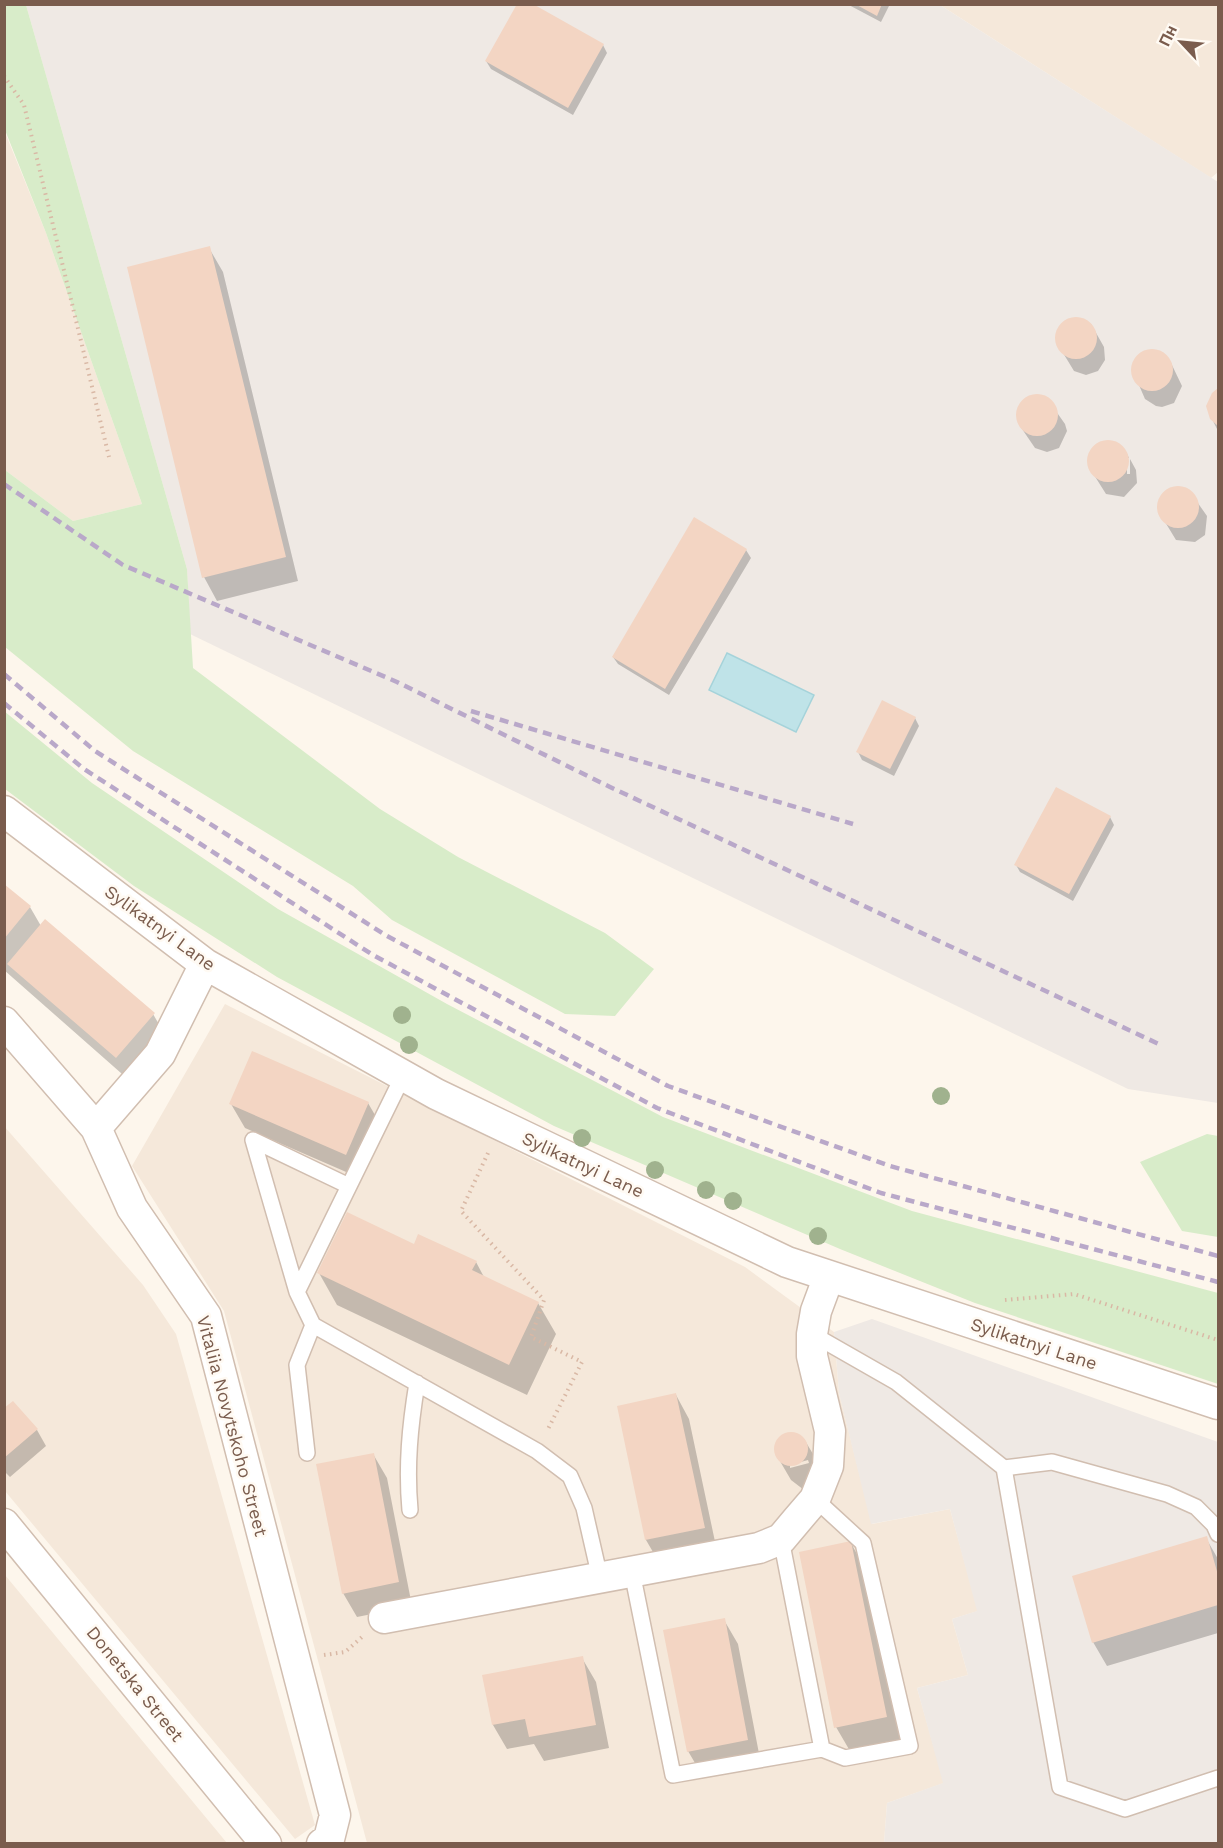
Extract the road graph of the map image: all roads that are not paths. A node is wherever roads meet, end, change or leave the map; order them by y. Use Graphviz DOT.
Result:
graph roads {
  1 [pos="4,811"];
  2 [pos="205,964"];
  3 [pos="4,1022"];
  4 [pos="403,1076"];
  5 [pos="96,1128"];
  6 [pos="349,1186"];
  7 [pos="829,1276"];
  8 [pos="297,1292"];
  9 [pos="313,1325"];
  10 [pos="812,1334"];
  11 [pos="417,1383"];
  12 [pos="1218,1404"];
  13 [pos="307,1454"];
  14 [pos="1004,1468"];
  15 [pos="815,1499"];
  16 [pos="410,1510"];
  17 [pos="4,1524"];
  18 [pos="1218,1534"];
  19 [pos="781,1539"];
  20 [pos="632,1572"];
  21 [pos="600,1578"];
  22 [pos="384,1618"];
  23 [pos="822,1749"];
  24 [pos="1218,1778"];
  25 [pos="266,1844"];
  26 [pos="322,1844"];
  1 -- 2 [label="street, Sylikatnyi Lane"];
  2 -- 4 [label="street, Sylikatnyi Lane"];
  2 -- 5 [label="street"];
  3 -- 5 [label="street, Vitaliia Novytskoho Street"];
  4 -- 6 [label="lane"];
  4 -- 7 [label="street, Sylikatnyi Lane"];
  5 -- 26 [label="street, Vitaliia Novytskoho Street"];
  6 -- 8 [label="lane"];
  6 -- 8 [label="lane"];
  7 -- 10 [label="street"];
  7 -- 12 [label="street, Sylikatnyi Lane"];
  8 -- 9 [label="lane"];
  9 -- 11 [label="lane"];
  9 -- 13 [label="lane"];
  10 -- 14 [label="lane"];
  10 -- 15 [label="street"];
  11 -- 16 [label="lane"];
  11 -- 21 [label="lane"];
  14 -- 18 [label="lane"];
  14 -- 24 [label="lane"];
  15 -- 19 [label="street"];
  15 -- 23 [label="lane"];
  17 -- 25 [label="street, Donetska Street"];
  19 -- 20 [label="street"];
  19 -- 23 [label="lane"];
  20 -- 21 [label="street"];
  20 -- 23 [label="lane"];
  21 -- 22 [label="street"];
}
